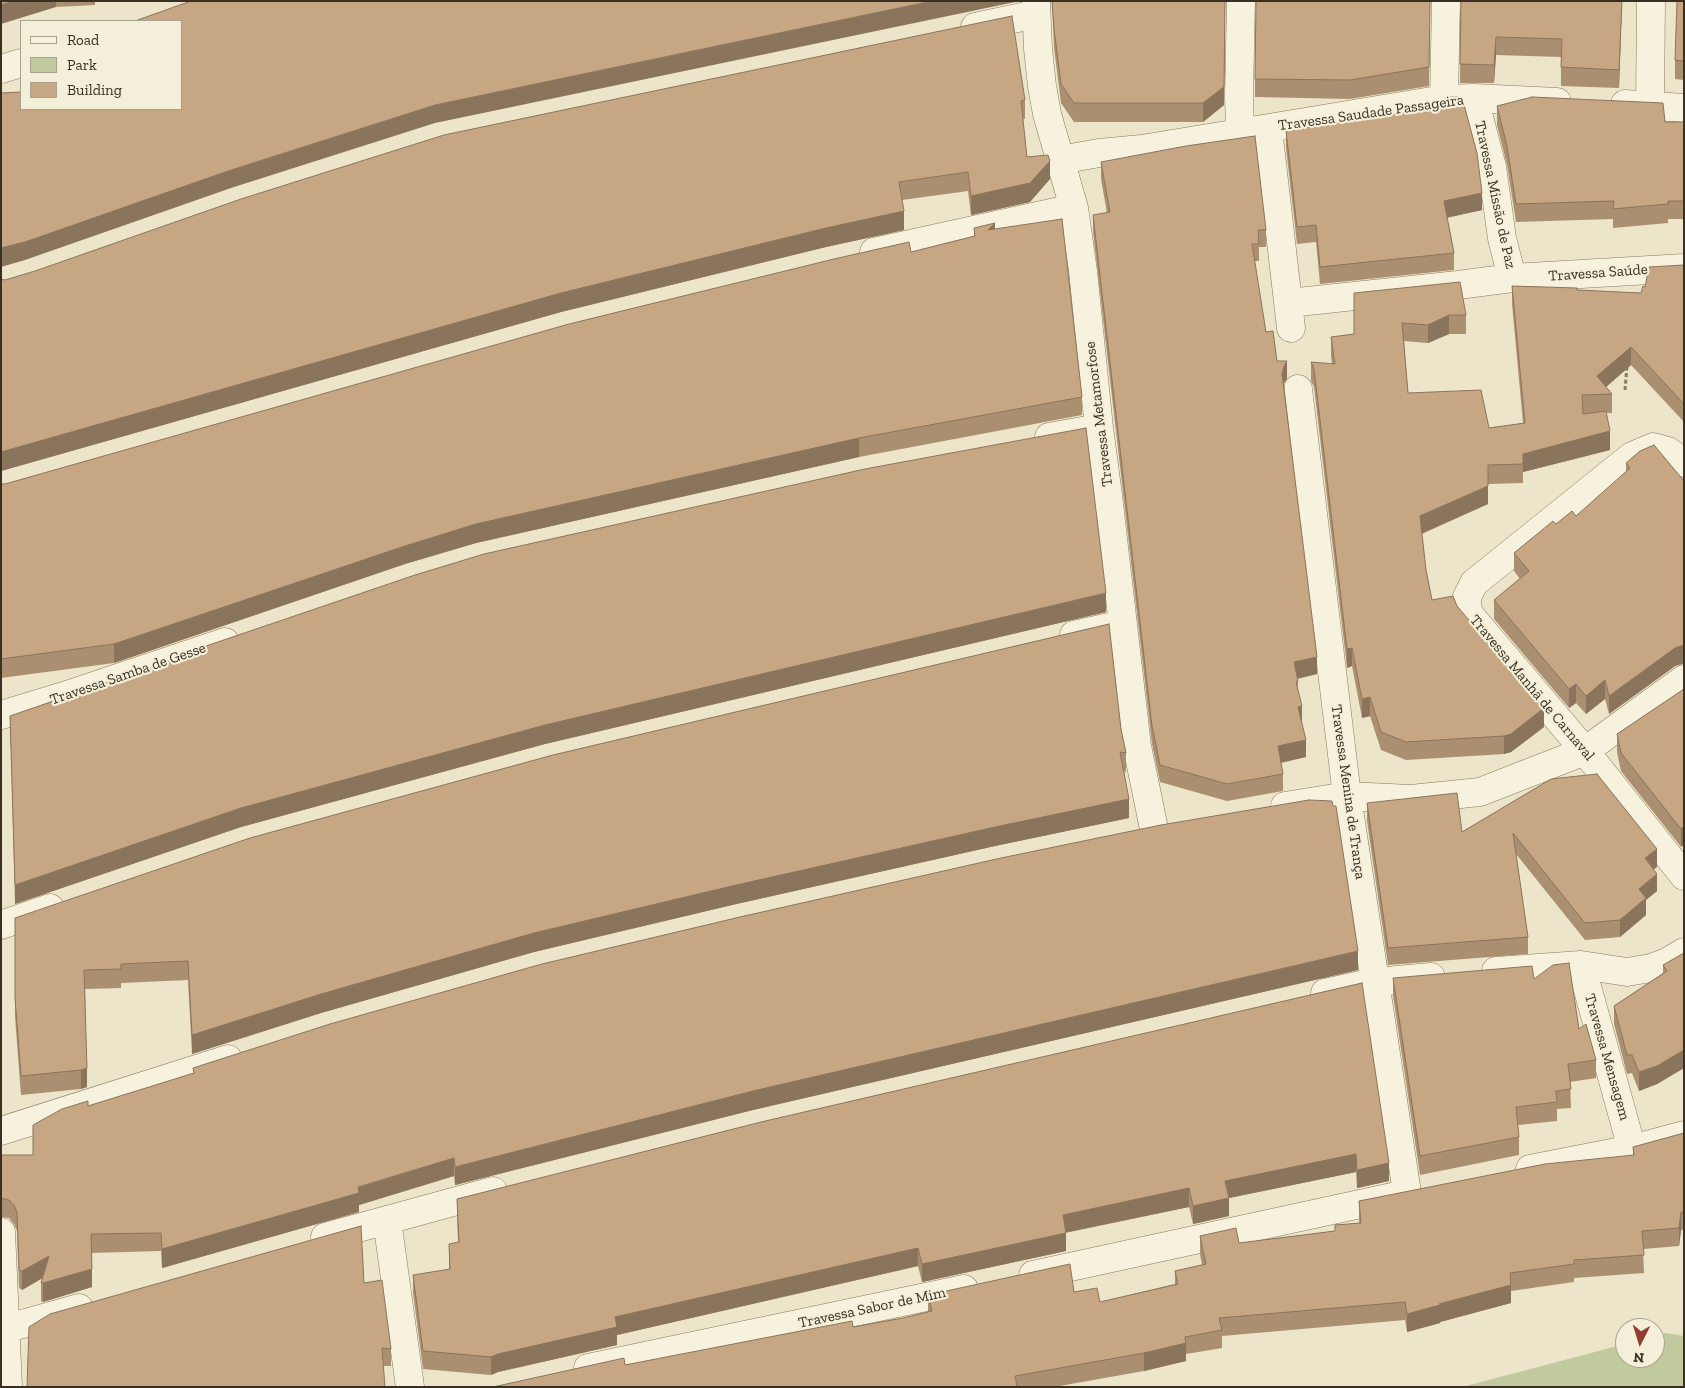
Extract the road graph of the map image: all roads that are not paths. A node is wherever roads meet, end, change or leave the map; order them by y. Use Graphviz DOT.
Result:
graph roads {
  1 [pos="1241,1"];
  2 [pos="1446,1"];
  3 [pos="1651,1"];
  4 [pos="1036,8"];
  5 [pos="948,33"];
  6 [pos="20,63"];
  7 [pos="1,69"];
  8 [pos="1474,98"];
  9 [pos="1444,100"];
  10 [pos="1650,105"];
  11 [pos="1684,108"];
  12 [pos="1268,129"];
  13 [pos="1240,134"];
  14 [pos="1060,160"];
  15 [pos="1074,208"];
  16 [pos="850,258"];
  17 [pos="1684,268"];
  18 [pos="1512,278"];
  19 [pos="1298,389"];
  20 [pos="1099,428"];
  21 [pos="1023,442"];
  22 [pos="1684,463"];
  23 [pos="1123,624"];
  24 [pos="250,633"];
  25 [pos="1055,640"];
  26 [pos="1684,679"];
  27 [pos="1,715"];
  28 [pos="1585,751"];
  29 [pos="1347,796"];
  30 [pos="1257,811"];
  31 [pos="1182,824"];
  32 [pos="1684,876"];
  33 [pos="76,899"];
  34 [pos="1,925"];
  35 [pos="1684,952"];
  36 [pos="1581,965"];
  37 [pos="1376,982"];
  38 [pos="1298,1000"];
  39 [pos="249,1052"];
  40 [pos="1,1131"];
  41 [pos="1684,1136"];
  42 [pos="1632,1149"];
  43 [pos="1505,1174"];
  44 [pos="519,1185"];
  45 [pos="387,1220"];
  46 [pos="1,1232"];
  47 [pos="306,1243"];
  48 [pos="1013,1279"];
  49 [pos="984,1285"];
  50 [pos="100,1302"];
  51 [pos="3,1330"];
  52 [pos="569,1372"];
  53 [pos="8,1387"];
  54 [pos="410,1387"];
  1 -- 13 [label="street"];
  2 -- 9 [label="street"];
  3 -- 10 [label="street"];
  4 -- 5 [label="street"];
  4 -- 14 [label="street, Travessa Metamorfose"];
  6 -- 7 [label="street"];
  8 -- 9 [label="street, Travessa Saudade Passageira"];
  8 -- 10 [label="street, Travessa Saudade Passageira"];
  8 -- 18 [label="street, Travessa Missão de Paz"];
  9 -- 12 [label="street, Travessa Saudade Passageira"];
  10 -- 11 [label="street, Travessa Saudade Passageira"];
  12 -- 13 [label="street, Travessa Saudade Passageira"];
  12 -- 18 [label="street, Travessa Missão de Paz"];
  13 -- 14 [label="street, Travessa Saudade Passageira"];
  14 -- 15 [label="street, Travessa Metamorfose"];
  15 -- 16 [label="street"];
  15 -- 20 [label="street, Travessa Metamorfose"];
  17 -- 18 [label="street, Travessa Saúde"];
  19 -- 29 [label="street, Travessa Menina de Trança"];
  20 -- 21 [label="street"];
  20 -- 23 [label="street, Travessa Metamorfose"];
  22 -- 28 [label="street, Travessa Manhã de Carnaval"];
  23 -- 25 [label="street"];
  23 -- 31 [label="street, Travessa Metamorfose"];
  24 -- 27 [label="street, Travessa Samba de Gesse"];
  26 -- 28 [label="street"];
  28 -- 29 [label="street"];
  28 -- 32 [label="street, Travessa Manhã de Carnaval"];
  29 -- 30 [label="street"];
  29 -- 37 [label="street, Travessa Menina de Trança"];
  33 -- 34 [label="street"];
  35 -- 36 [label="street"];
  36 -- 37 [label="street"];
  36 -- 42 [label="street, Travessa Mensagem"];
  37 -- 38 [label="street"];
  37 -- 48 [label="street, Travessa Menina de Trança"];
  39 -- 40 [label="street"];
  41 -- 42 [label="street"];
  42 -- 43 [label="street"];
  44 -- 45 [label="street"];
  45 -- 47 [label="street"];
  45 -- 54 [label="street"];
  46 -- 51 [label="street"];
  49 -- 52 [label="street, Travessa Sabor de Mim"];
  50 -- 51 [label="street"];
  51 -- 53 [label="street"];
}
